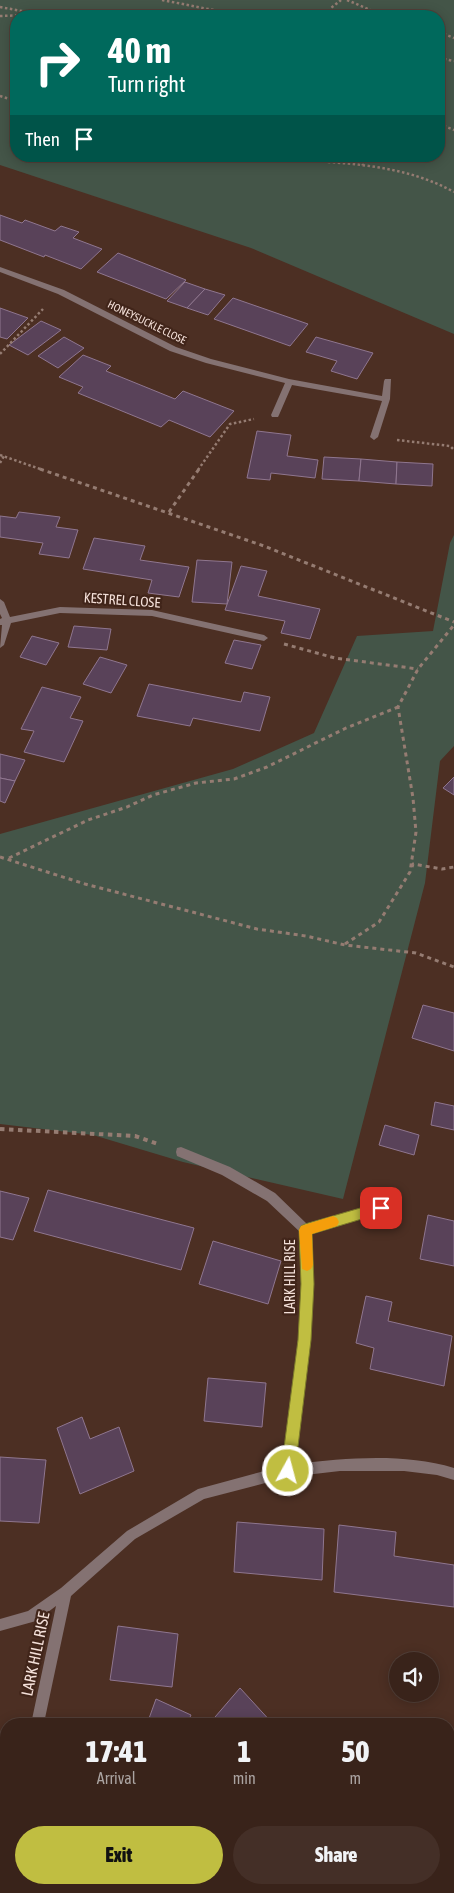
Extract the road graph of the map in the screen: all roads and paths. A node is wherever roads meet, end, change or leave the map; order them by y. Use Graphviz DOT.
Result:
graph roads {
  1 [pos="162,0"];
  2 [pos="341,0"];
  3 [pos="346,0"];
  4 [pos="0,7"];
  5 [pos="17,10"];
  6 [pos="213,10"];
  7 [pos="330,10"];
  8 [pos="370,10"];
  9 [pos="321,162"];
  10 [pos="360,162"];
  11 [pos="363,166"];
  12 [pos="454,192"];
  13 [pos="0,269"];
  14 [pos="61,292"];
  15 [pos="0,354"];
  16 [pos="388,381"];
  17 [pos="289,382"];
  18 [pos="386,399"];
  19 [pos="275,416"];
  20 [pos="374,437"];
  21 [pos="454,450"];
  22 [pos="0,455"];
  23 [pos="4,456"];
  24 [pos="0,463"];
  25 [pos="169,512"];
  26 [pos="0,602"];
  27 [pos="3,621"];
  28 [pos="454,624"];
  29 [pos="264,638"];
  30 [pos="0,645"];
  31 [pos="418,669"];
  32 [pos="398,707"];
  33 [pos="0,857"];
  34 [pos="8,859"];
  35 [pos="454,868"];
  36 [pos="410,872"];
  37 [pos="345,945"];
  38 [pos="454,968"];
  39 [pos="0,1129"];
  40 [pos="181,1152"];
  41 [pos="381,1208"];
  42 [pos="305,1230"];
  43 [pos="288,1471"];
  44 [pos="454,1474"];
  45 [pos="66,1592"];
  46 [pos="0,1625"];
  47 [pos="38,1718"];
  1 -- 6 [label="path"];
  2 -- 7 [label="path"];
  3 -- 8 [label="path"];
  4 -- 5 [label="path"];
  9 -- 11 [label="path"];
  10 -- 11 [label="path"];
  11 -- 12 [label="path"];
  13 -- 14 [label="street, HONEYSUCKLE CLOSE"];
  14 -- 15 [label="path"];
  14 -- 17 [label="street, HONEYSUCKLE CLOSE"];
  16 -- 18 [label="street"];
  17 -- 18 [label="street, HONEYSUCKLE CLOSE"];
  17 -- 19 [label="street"];
  18 -- 20 [label="street"];
  19 -- 25 [label="path"];
  20 -- 21 [label="path"];
  22 -- 23 [label="path"];
  23 -- 24 [label="path"];
  23 -- 25 [label="path"];
  25 -- 28 [label="path"];
  26 -- 27 [label="street"];
  27 -- 29 [label="street, KESTREL CLOSE"];
  27 -- 30 [label="street"];
  28 -- 31 [label="path"];
  29 -- 31 [label="path"];
  31 -- 32 [label="path"];
  32 -- 34 [label="path"];
  32 -- 36 [label="path"];
  33 -- 34 [label="path"];
  34 -- 37 [label="path"];
  35 -- 36 [label="path"];
  36 -- 37 [label="path"];
  37 -- 38 [label="path"];
  39 -- 40 [label="path"];
  40 -- 42 [label="street, LARK HILL RISE"];
  41 -- 42 [label="street"];
  42 -- 43 [label="street, LARK HILL RISE"];
  43 -- 44 [label="street, LARK HILL RISE"];
  43 -- 45 [label="street, LARK HILL RISE"];
  45 -- 46 [label="street, LARK HILL RISE"];
  45 -- 47 [label="street, LARK HILL RISE"];
}
